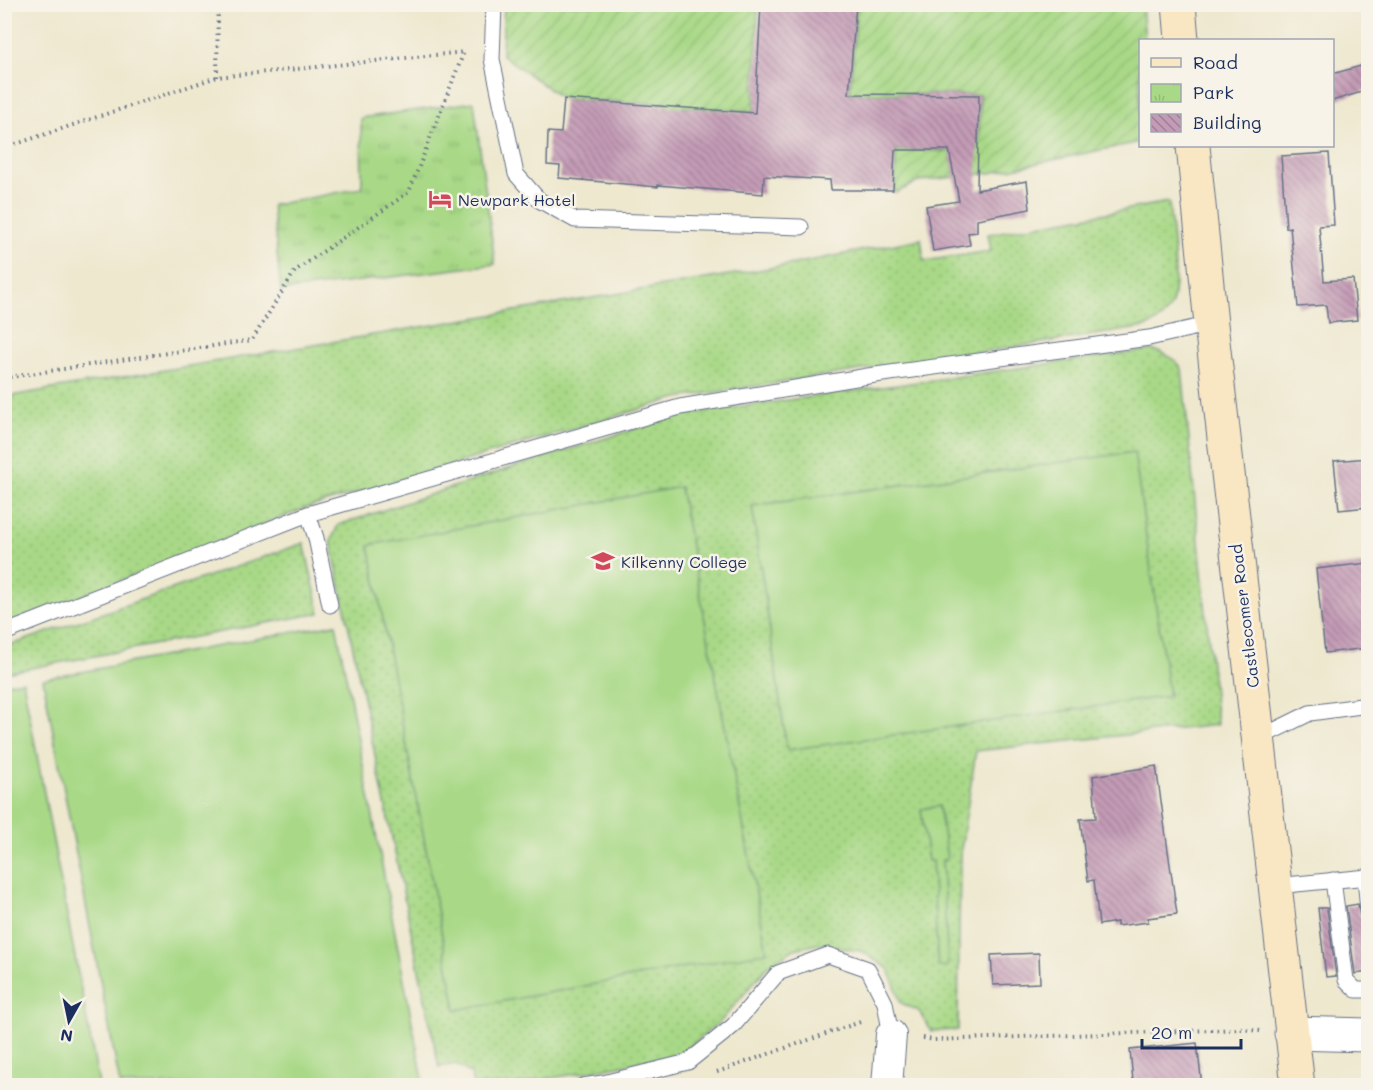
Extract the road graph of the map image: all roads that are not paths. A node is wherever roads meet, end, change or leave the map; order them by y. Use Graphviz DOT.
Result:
graph roads {
  1 [pos="494,4"];
  2 [pos="1179,4"];
  3 [pos="1182,39"];
  4 [pos="1193,147"];
  5 [pos="801,227"];
  6 [pos="1211,324"];
  7 [pos="309,514"];
  8 [pos="330,605"];
  9 [pos="4,633"];
  10 [pos="1368,705"];
  11 [pos="1259,738"];
  12 [pos="1367,877"];
  13 [pos="1333,880"];
  14 [pos="1276,886"];
  15 [pos="1368,910"];
  16 [pos="1368,990"];
  17 [pos="1291,1033"];
  18 [pos="891,1035"];
  19 [pos="1368,1035"];
  20 [pos="583,1086"];
  21 [pos="887,1086"];
  22 [pos="1298,1086"];
  1 -- 5 [label="lane"];
  2 -- 3 [label="main road"];
  4 -- 6 [label="main road, Castlecomer Road"];
  6 -- 7 [label="lane"];
  6 -- 11 [label="main road, Castlecomer Road"];
  7 -- 8 [label="lane"];
  7 -- 9 [label="lane"];
  10 -- 11 [label="lane"];
  11 -- 14 [label="main road, Castlecomer Road"];
  12 -- 13 [label="lane"];
  12 -- 15 [label="lane"];
  13 -- 14 [label="lane"];
  13 -- 16 [label="lane"];
  14 -- 17 [label="main road, Castlecomer Road"];
  17 -- 19 [label="street"];
  17 -- 22 [label="main road, Castlecomer Road"];
  18 -- 20 [label="lane"];
  18 -- 21 [label="street"];
}
